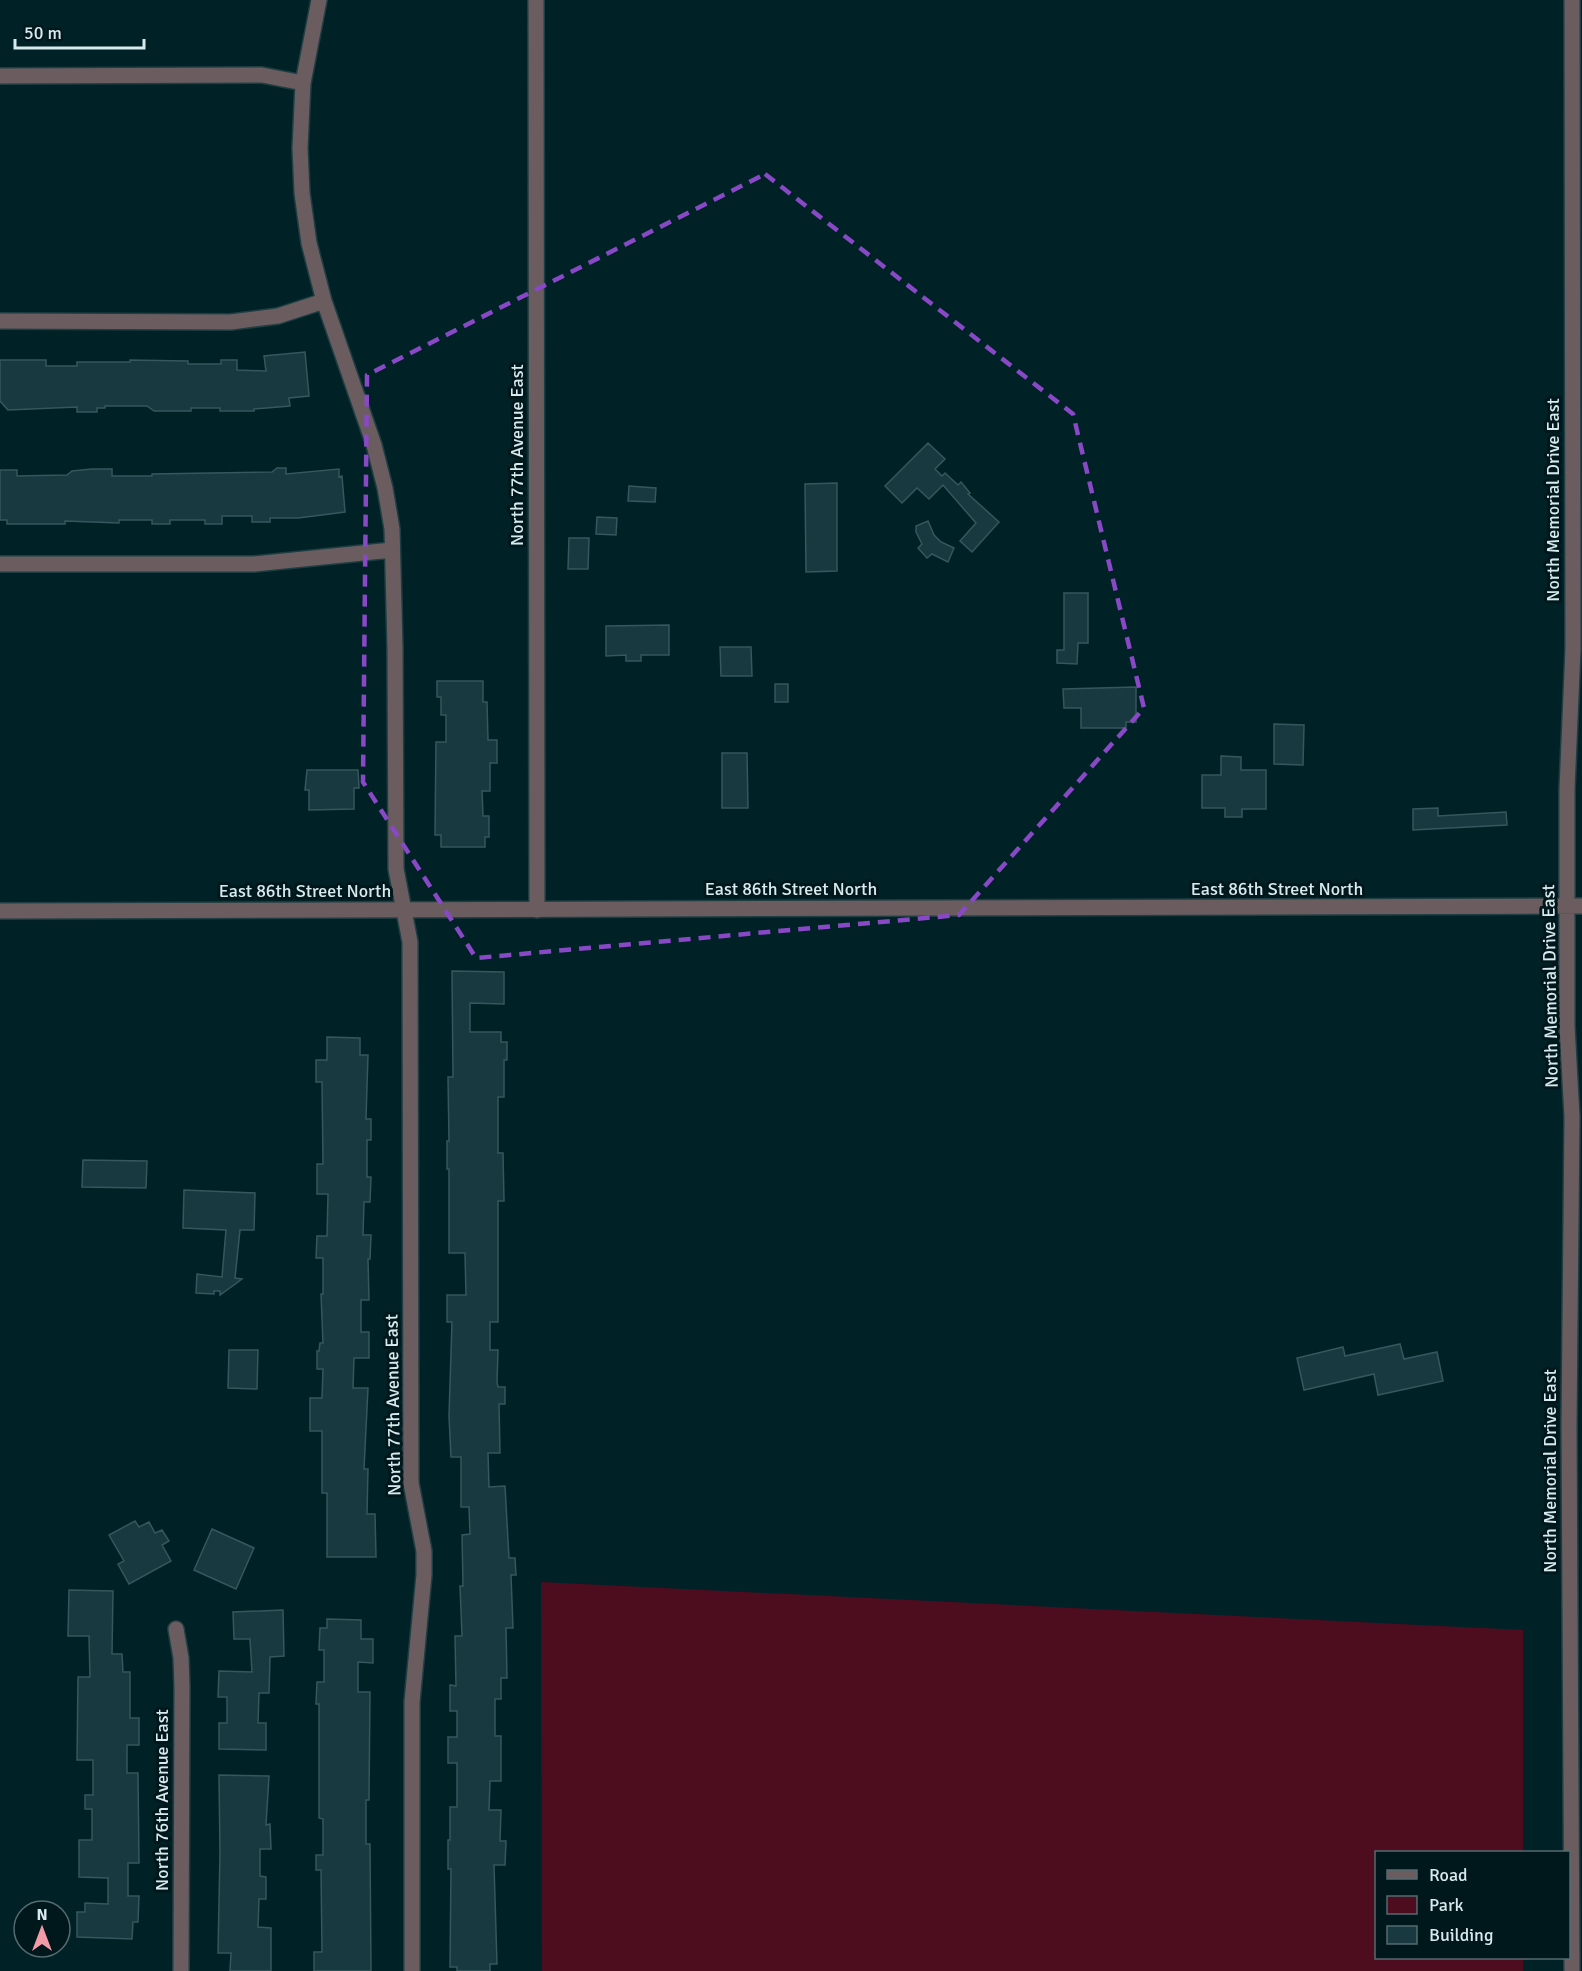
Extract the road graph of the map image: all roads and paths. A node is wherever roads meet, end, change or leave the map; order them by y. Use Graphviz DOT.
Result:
graph roads {
  1 [pos="319,0"];
  2 [pos="536,0"];
  3 [pos="1572,0"];
  4 [pos="0,76"];
  5 [pos="303,83"];
  6 [pos="324,301"];
  7 [pos="0,321"];
  8 [pos="392,550"];
  9 [pos="0,564"];
  10 [pos="1575,906"];
  11 [pos="404,910"];
  12 [pos="537,910"];
  13 [pos="0,911"];
  14 [pos="176,1629"];
  15 [pos="181,1971"];
  16 [pos="412,1971"];
  17 [pos="1572,1971"];
  1 -- 5 [label="street, North 77th Avenue East"];
  2 -- 12 [label="street, North 77th Avenue East"];
  3 -- 10 [label="street, North Memorial Drive East"];
  4 -- 5 [label="street"];
  5 -- 6 [label="street, North 77th Avenue East"];
  6 -- 7 [label="street"];
  6 -- 8 [label="street, North 77th Avenue East"];
  8 -- 9 [label="street"];
  8 -- 11 [label="street, North 77th Avenue East"];
  10 -- 12 [label="street, East 86th Street North"];
  10 -- 17 [label="street, North Memorial Drive East"];
  11 -- 12 [label="street, East 86th Street North"];
  11 -- 13 [label="street, East 86th Street North"];
  11 -- 16 [label="street, North 77th Avenue East"];
  14 -- 15 [label="street, North 76th Avenue East"];
}
